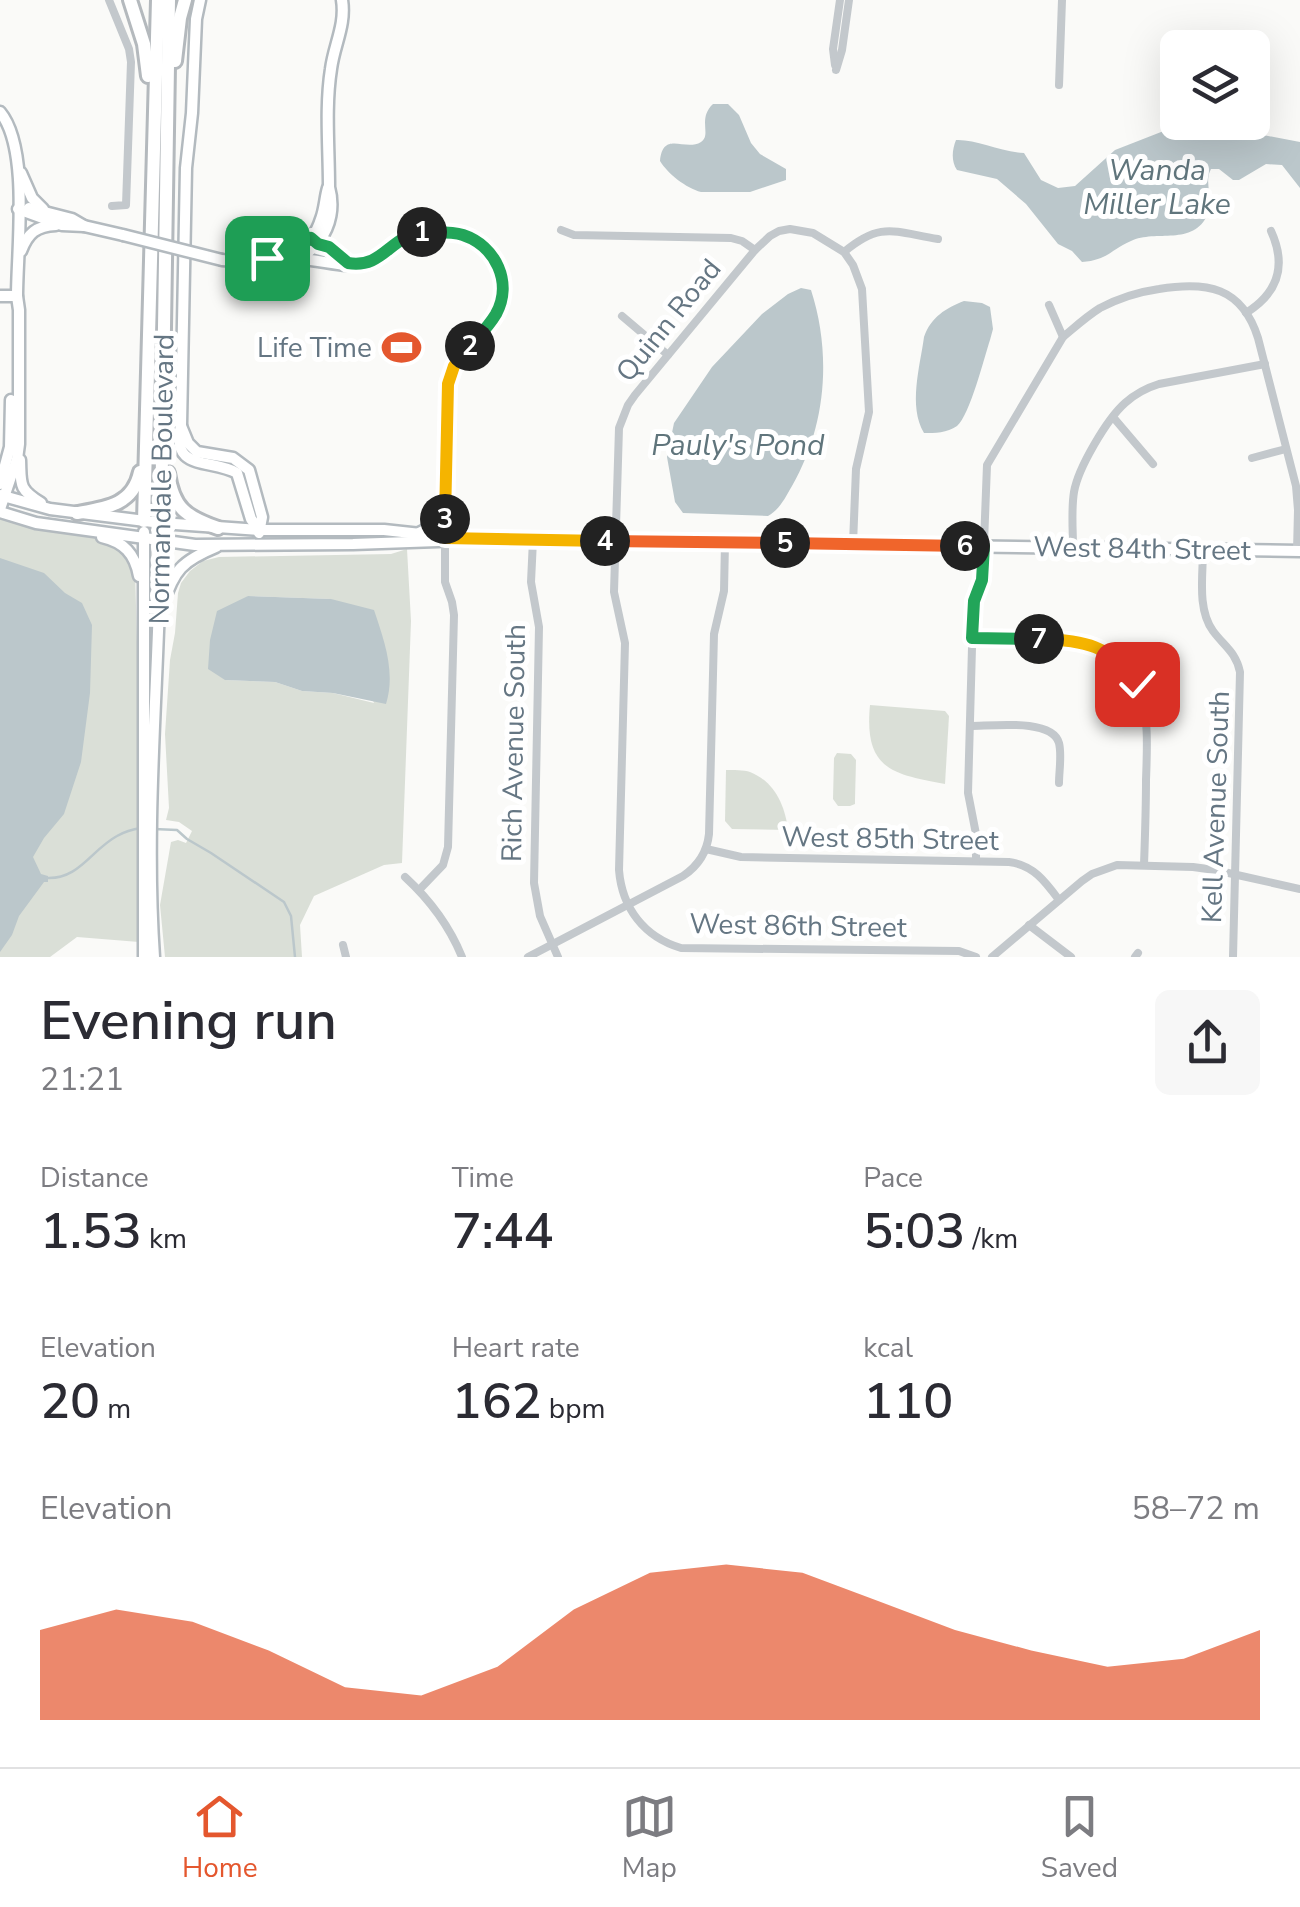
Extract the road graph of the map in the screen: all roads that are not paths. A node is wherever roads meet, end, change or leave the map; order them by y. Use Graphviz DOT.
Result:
graph roads {
  1 [pos="108,0"];
  2 [pos="130,0"];
  3 [pos="158,0"];
  4 [pos="169,0"];
  5 [pos="186,0"];
  6 [pos="200,0"];
  7 [pos="342,0"];
  8 [pos="840,0"];
  9 [pos="848,0"];
  10 [pos="1062,0"];
  11 [pos="1059,85"];
  12 [pos="0,112"];
  13 [pos="168,128"];
  14 [pos="18,166"];
  15 [pos="152,169"];
  16 [pos="112,206"];
  17 [pos="18,210"];
  18 [pos="48,212"];
  19 [pos="62,224"];
  20 [pos="84,226"];
  21 [pos="561,230"];
  22 [pos="1271,231"];
  23 [pos="938,239"];
  24 [pos="314,241"];
  25 [pos="755,250"];
  26 [pos="844,252"];
  27 [pos="298,259"];
  28 [pos="238,261"];
  29 [pos="17,262"];
  30 [pos="344,264"];
  31 [pos="0,296"];
  32 [pos="17,296"];
  33 [pos="1050,305"];
  34 [pos="1246,313"];
  35 [pos="622,316"];
  36 [pos="1064,337"];
  37 [pos="668,356"];
  38 [pos="1264,364"];
  39 [pos="18,382"];
  40 [pos="1113,417"];
  41 [pos="163,436"];
  42 [pos="18,444"];
  43 [pos="1286,449"];
  44 [pos="146,450"];
  45 [pos="1252,458"];
  46 [pos="1152,464"];
  47 [pos="4,465"];
  48 [pos="0,484"];
  49 [pos="2,496"];
  50 [pos="445,499"];
  51 [pos="50,509"];
  52 [pos="0,510"];
  53 [pos="77,513"];
  54 [pos="144,521"];
  55 [pos="161,523"];
  56 [pos="63,527"];
  57 [pos="218,528"];
  58 [pos="259,530"];
  59 [pos="418,533"];
  60 [pos="144,537"];
  61 [pos="445,538"];
  62 [pos="532,540"];
  63 [pos="161,541"];
  64 [pos="616,541"];
  65 [pos="725,542"];
  66 [pos="853,544"];
  67 [pos="220,545"];
  68 [pos="260,545"];
  69 [pos="984,546"];
  70 [pos="1072,548"];
  71 [pos="1204,550"];
  72 [pos="1298,551"];
  73 [pos="142,598"];
  74 [pos="158,620"];
  75 [pos="972,638"];
  76 [pos="970,726"];
  77 [pos="1059,783"];
  78 [pos="148,818"];
  79 [pos="148,839"];
  80 [pos="706,850"];
  81 [pos="976,861"];
  82 [pos="1144,866"];
  83 [pos="1236,874"];
  84 [pos="405,876"];
  85 [pos="1300,889"];
  86 [pos="419,890"];
  87 [pos="1059,900"];
  88 [pos="628,904"];
  89 [pos="1030,925"];
  90 [pos="343,945"];
  91 [pos="552,945"];
  92 [pos="864,954"];
  93 [pos="144,957"];
  94 [pos="154,957"];
  95 [pos="346,957"];
  96 [pos="462,957"];
  97 [pos="528,957"];
  98 [pos="558,957"];
  99 [pos="976,957"];
  100 [pos="992,957"];
  101 [pos="1070,957"];
  102 [pos="1233,957"];
  1 -- 16 [label="street"];
  2 -- 15 [label="highway"];
  3 -- 15 [label="highway, Normandale Boulevard"];
  4 -- 13 [label="highway, Normandale Boulevard"];
  5 -- 13 [label="highway"];
  6 -- 58 [label="street"];
  7 -- 24 [label="street"];
  8 -- 9 [label="street"];
  10 -- 11 [label="street"];
  12 -- 14 [label="street"];
  13 -- 41 [label="highway, Normandale Boulevard"];
  14 -- 17 [label="street"];
  14 -- 18 [label="street"];
  15 -- 44 [label="highway, Normandale Boulevard"];
  17 -- 18 [label="street"];
  17 -- 19 [label="street"];
  17 -- 29 [label="street"];
  18 -- 20 [label="street"];
  19 -- 20 [label="street"];
  19 -- 29 [label="street"];
  20 -- 28 [label="street, bridge"];
  21 -- 25 [label="street"];
  22 -- 34 [label="street"];
  23 -- 26 [label="street"];
  24 -- 27 [label="street"];
  24 -- 28 [label="street"];
  24 -- 30 [label="street"];
  25 -- 26 [label="street"];
  25 -- 37 [label="street, Quinn Road"];
  26 -- 66 [label="street"];
  27 -- 28 [label="street"];
  27 -- 30 [label="street"];
  29 -- 32 [label="street"];
  30 -- 50 [label="street"];
  31 -- 32 [label="street"];
  32 -- 39 [label="street"];
  33 -- 36 [label="street"];
  34 -- 36 [label="street"];
  34 -- 38 [label="street"];
  35 -- 37 [label="street"];
  36 -- 69 [label="street"];
  37 -- 64 [label="street, Quinn Road"];
  38 -- 40 [label="street"];
  38 -- 43 [label="street"];
  39 -- 42 [label="street"];
  39 -- 47 [label="street"];
  40 -- 46 [label="street"];
  40 -- 70 [label="street"];
  41 -- 55 [label="highway, Normandale Boulevard"];
  41 -- 57 [label="highway"];
  42 -- 49 [label="street"];
  42 -- 51 [label="street"];
  43 -- 45 [label="street"];
  43 -- 72 [label="street"];
  44 -- 53 [label="highway"];
  44 -- 54 [label="highway, Normandale Boulevard"];
  47 -- 48 [label="street"];
  49 -- 51 [label="street, West 84th Street"];
  49 -- 52 [label="street"];
  50 -- 59 [label="street"];
  50 -- 61 [label="street"];
  51 -- 53 [label="street, West 84th Street"];
  52 -- 56 [label="street, West 84th Street"];
  53 -- 54 [label="street, West 84th Street"];
  54 -- 55 [label="street, West 84th Street"];
  54 -- 60 [label="street, Normandale Boulevard"];
  55 -- 57 [label="street, West 84th Street"];
  55 -- 63 [label="street, Normandale Boulevard"];
  56 -- 60 [label="street, West 84th Street"];
  56 -- 73 [label="street"];
  57 -- 58 [label="street, West 84th Street"];
  58 -- 59 [label="street, West 84th Street"];
  58 -- 68 [label="street"];
  59 -- 61 [label="street, West 84th Street"];
  60 -- 63 [label="street, West 84th Street"];
  60 -- 73 [label="street, Normandale Boulevard"];
  61 -- 62 [label="street, West 84th Street"];
  61 -- 68 [label="street, West 84th Street"];
  61 -- 86 [label="street"];
  62 -- 64 [label="street, West 84th Street"];
  62 -- 91 [label="street, Rich Avenue South"];
  63 -- 67 [label="street, West 84th Street"];
  63 -- 74 [label="street, Normandale Boulevard"];
  64 -- 65 [label="street, West 84th Street"];
  64 -- 88 [label="street, Quinn Road"];
  65 -- 66 [label="street, West 84th Street"];
  65 -- 80 [label="street"];
  66 -- 69 [label="street, West 84th Street"];
  67 -- 68 [label="street, West 84th Street"];
  67 -- 74 [label="street"];
  69 -- 70 [label="street, West 84th Street"];
  69 -- 75 [label="street"];
  70 -- 71 [label="street, West 84th Street"];
  71 -- 72 [label="street, West 84th Street"];
  71 -- 83 [label="street, Kell Avenue South"];
  73 -- 78 [label="street, Normandale Boulevard"];
  74 -- 78 [label="street, Normandale Boulevard"];
  75 -- 76 [label="street"];
  75 -- 82 [label="street"];
  76 -- 77 [label="street"];
  76 -- 81 [label="street"];
  78 -- 79 [label="street, Normandale Boulevard"];
  79 -- 93 [label="street, Normandale Boulevard"];
  79 -- 94 [label="street, Normandale Boulevard"];
  80 -- 81 [label="street, West 85th Street"];
  80 -- 88 [label="street"];
  81 -- 87 [label="street, West 85th Street"];
  82 -- 83 [label="street"];
  82 -- 87 [label="street"];
  83 -- 85 [label="street"];
  83 -- 102 [label="street, Kell Avenue South"];
  84 -- 86 [label="street"];
  86 -- 96 [label="street"];
  87 -- 89 [label="street"];
  88 -- 91 [label="street"];
  88 -- 92 [label="street, West 86th Street"];
  89 -- 100 [label="street"];
  89 -- 101 [label="street"];
  90 -- 95 [label="street"];
  91 -- 97 [label="street"];
  91 -- 98 [label="street, Rich Avenue South"];
  92 -- 99 [label="street, West 86th Street"];
}
